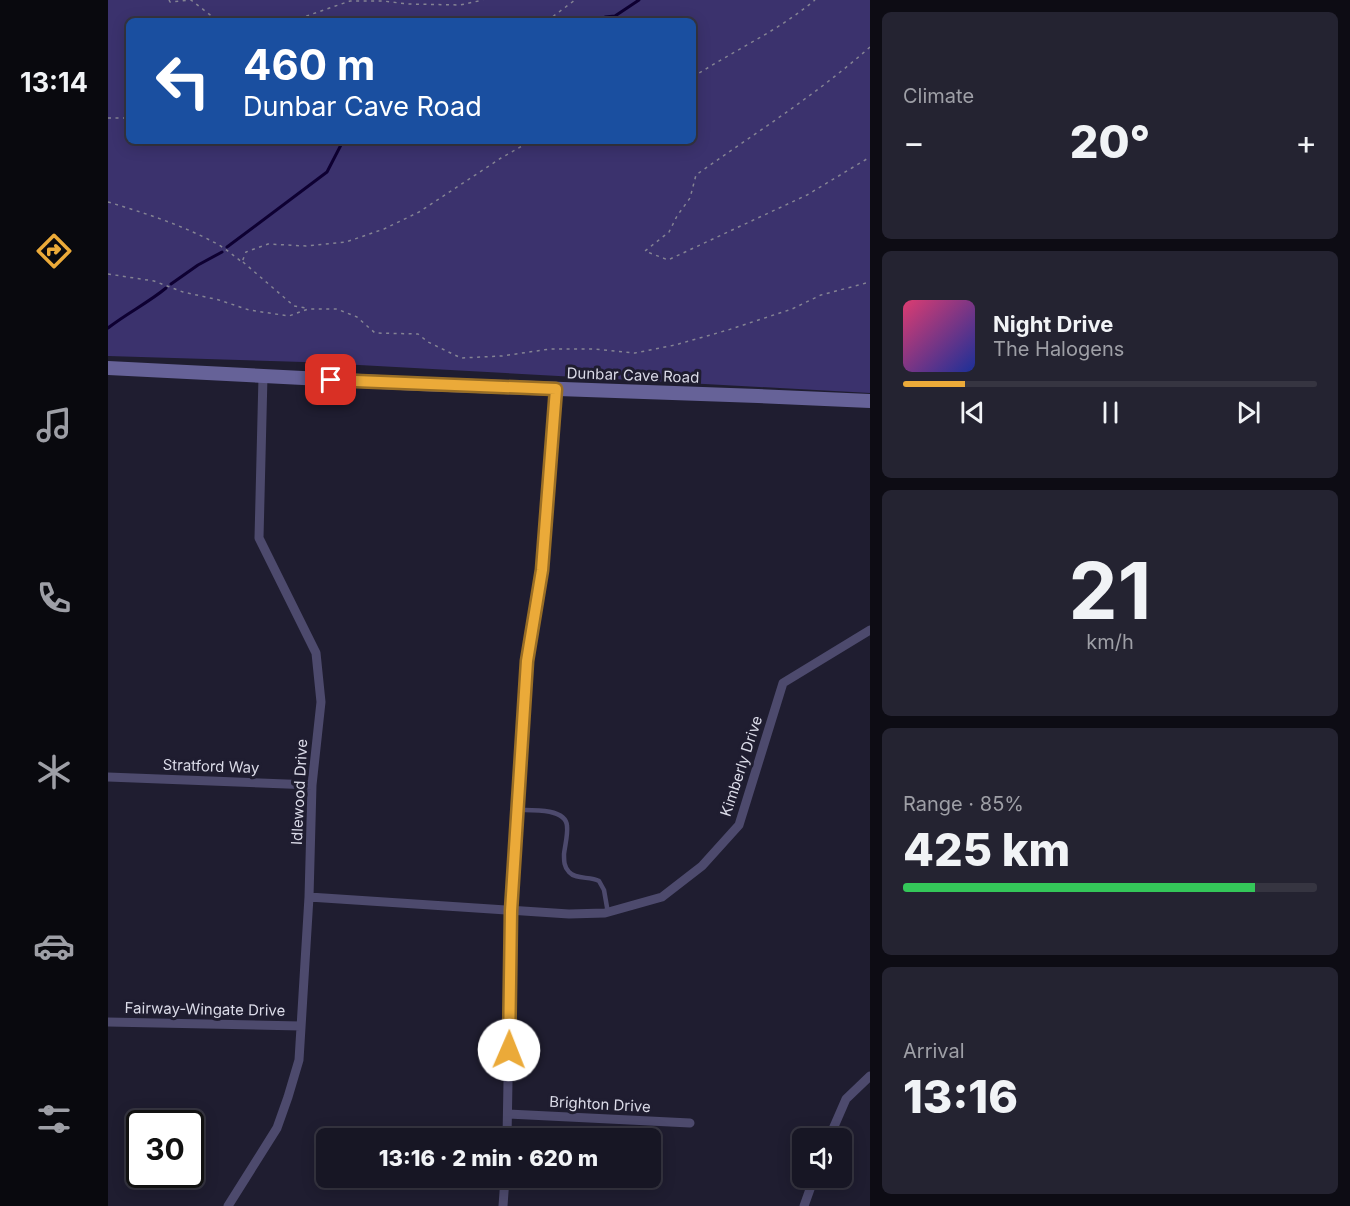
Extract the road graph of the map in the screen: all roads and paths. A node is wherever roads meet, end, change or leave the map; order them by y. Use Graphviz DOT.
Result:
graph roads {
  1 [pos="169,0"];
  2 [pos="483,0"];
  3 [pos="575,0"];
  4 [pos="815,0"];
  5 [pos="214,18"];
  6 [pos="300,18"];
  7 [pos="551,18"];
  8 [pos="870,47"];
  9 [pos="696,75"];
  10 [pos="108,118"];
  11 [pos="126,118"];
  12 [pos="526,144"];
  13 [pos="870,157"];
  14 [pos="108,202"];
  15 [pos="242,262"];
  16 [pos="108,274"];
  17 [pos="870,282"];
  18 [pos="308,309"];
  19 [pos="108,368"];
  20 [pos="263,376"];
  21 [pos="556,389"];
  22 [pos="870,402"];
  23 [pos="870,630"];
  24 [pos="108,777"];
  25 [pos="312,785"];
  26 [pos="518,810"];
  27 [pos="309,897"];
  28 [pos="511,911"];
  29 [pos="608,913"];
  30 [pos="108,1022"];
  31 [pos="301,1026"];
  32 [pos="870,1076"];
  33 [pos="508,1114"];
  34 [pos="690,1123"];
  35 [pos="507,1128"];
  36 [pos="833,1128"];
  37 [pos="504,1188"];
  38 [pos="810,1188"];
  39 [pos="228,1206"];
  40 [pos="503,1206"];
  41 [pos="804,1206"];
  1 -- 5 [label="path"];
  2 -- 6 [label="path"];
  3 -- 7 [label="path"];
  4 -- 9 [label="path"];
  8 -- 13 [label="path"];
  10 -- 11 [label="path"];
  12 -- 15 [label="path"];
  14 -- 15 [label="path"];
  15 -- 18 [label="path"];
  16 -- 18 [label="path"];
  17 -- 18 [label="path"];
  19 -- 20 [label="main road, Dunbar Cave Road"];
  20 -- 21 [label="main road, Dunbar Cave Road"];
  20 -- 25 [label="street, Idlewood Drive"];
  21 -- 22 [label="main road, Dunbar Cave Road"];
  21 -- 26 [label="street"];
  23 -- 29 [label="street, Kimberly Drive"];
  24 -- 25 [label="street, Stratford Way"];
  25 -- 27 [label="street, Idlewood Drive"];
  26 -- 28 [label="street"];
  26 -- 29 [label="lane"];
  27 -- 28 [label="street, Kimberly Drive"];
  27 -- 31 [label="street, Idlewood Drive"];
  28 -- 29 [label="street, Kimberly Drive"];
  28 -- 33 [label="street"];
  30 -- 31 [label="street, Fairway-Wingate Drive"];
  31 -- 39 [label="street, Idlewood Drive"];
  32 -- 36 [label="street"];
  33 -- 34 [label="street, Brighton Drive"];
  33 -- 35 [label="street"];
  37 -- 40 [label="street"];
  38 -- 41 [label="street"];
}
